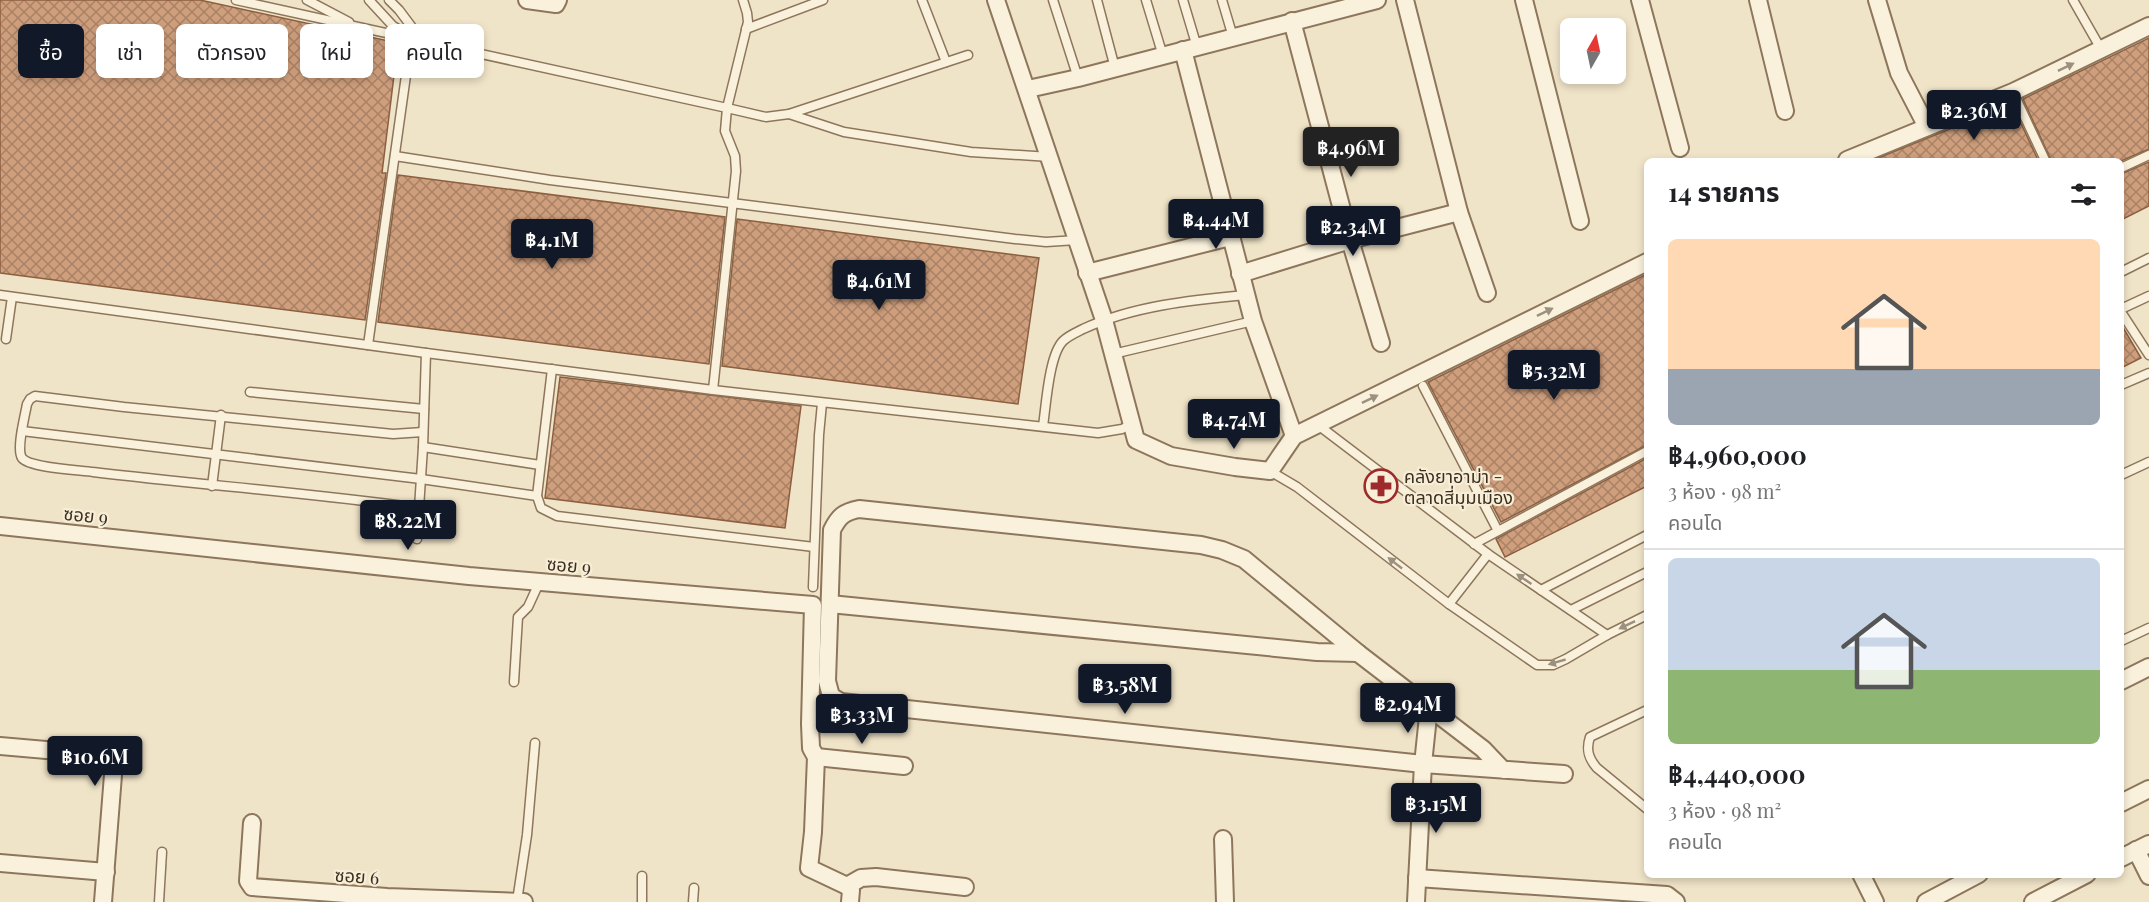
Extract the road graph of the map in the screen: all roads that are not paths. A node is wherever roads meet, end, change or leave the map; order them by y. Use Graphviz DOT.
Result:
graph roads {
  1 [pos="236,0"];
  2 [pos="307,0"];
  3 [pos="369,0"];
  4 [pos="389,0"];
  5 [pos="527,0"];
  6 [pos="743,0"];
  7 [pos="823,0"];
  8 [pos="922,0"];
  9 [pos="996,0"];
  10 [pos="1053,0"];
  11 [pos="1097,0"];
  12 [pos="1146,0"];
  13 [pos="1183,0"];
  14 [pos="1222,0"];
  15 [pos="1377,0"];
  16 [pos="1405,0"];
  17 [pos="1524,0"];
  18 [pos="1640,0"];
  19 [pos="1758,0"];
  20 [pos="1877,0"];
  21 [pos="2073,0"];
  22 [pos="557,2"];
  23 [pos="1292,21"];
  24 [pos="342,24"];
  25 [pos="355,24"];
  26 [pos="393,24"];
  27 [pos="410,24"];
  28 [pos="2149,26"];
  29 [pos="746,30"];
  30 [pos="1233,37"];
  31 [pos="1190,48"];
  32 [pos="2101,49"];
  33 [pos="484,55"];
  34 [pos="968,55"];
  35 [pos="1163,56"];
  36 [pos="946,62"];
  37 [pos="1115,68"];
  38 [pos="406,78"];
  39 [pos="1078,78"];
  40 [pos="1028,89"];
  41 [pos="2013,92"];
  42 [pos="727,108"];
  43 [pos="1785,111"];
  44 [pos="789,114"];
  45 [pos="1927,127"];
  46 [pos="1680,148"];
  47 [pos="2149,155"];
  48 [pos="395,156"];
  49 [pos="1050,157"];
  50 [pos="1854,158"];
  51 [pos="2044,158"];
  52 [pos="2124,167"];
  53 [pos="733,202"];
  54 [pos="1459,212"];
  55 [pos="1580,221"];
  56 [pos="1230,237"];
  57 [pos="1077,240"];
  58 [pos="1350,240"];
  59 [pos="2149,258"];
  60 [pos="1644,263"];
  61 [pos="2124,270"];
  62 [pos="1088,273"];
  63 [pos="1240,274"];
  64 [pos="1486,292"];
  65 [pos="0,295"];
  66 [pos="1245,295"];
  67 [pos="2149,296"];
  68 [pos="12,297"];
  69 [pos="2124,309"];
  70 [pos="2124,316"];
  71 [pos="1104,320"];
  72 [pos="1253,321"];
  73 [pos="6,339"];
  74 [pos="1381,343"];
  75 [pos="368,345"];
  76 [pos="426,353"];
  77 [pos="1113,354"];
  78 [pos="2149,355"];
  79 [pos="552,369"];
  80 [pos="2149,373"];
  81 [pos="2124,384"];
  82 [pos="1423,386"];
  83 [pos="713,390"];
  84 [pos="250,392"];
  85 [pos="822,403"];
  86 [pos="424,409"];
  87 [pos="221,416"];
  88 [pos="1132,424"];
  89 [pos="1318,425"];
  90 [pos="1043,426"];
  91 [pos="22,431"];
  92 [pos="423,432"];
  93 [pos="1294,436"];
  94 [pos="423,447"];
  95 [pos="1644,453"];
  96 [pos="216,454"];
  97 [pos="2149,462"];
  98 [pos="540,465"];
  99 [pos="1270,471"];
  100 [pos="2124,474"];
  101 [pos="421,478"];
  102 [pos="212,486"];
  103 [pos="537,496"];
  104 [pos="419,508"];
  105 [pos="0,526"];
  106 [pos="1498,531"];
  107 [pos="1644,537"];
  108 [pos="417,539"];
  109 [pos="1474,544"];
  110 [pos="814,547"];
  111 [pos="1488,554"];
  112 [pos="1644,574"];
  113 [pos="539,582"];
  114 [pos="813,587"];
  115 [pos="1541,590"];
  116 [pos="830,604"];
  117 [pos="1449,604"];
  118 [pos="1571,610"];
  119 [pos="1644,616"];
  120 [pos="2149,628"];
  121 [pos="1608,634"];
  122 [pos="2124,640"];
  123 [pos="1358,653"];
  124 [pos="2149,667"];
  125 [pos="2124,680"];
  126 [pos="514,682"];
  127 [pos="1429,707"];
  128 [pos="1644,711"];
  129 [pos="535,743"];
  130 [pos="0,746"];
  131 [pos="816,757"];
  132 [pos="1423,764"];
  133 [pos="904,766"];
  134 [pos="1503,770"];
  135 [pos="1564,774"];
  136 [pos="2149,789"];
  137 [pos="2124,802"];
  138 [pos="1644,807"];
  139 [pos="252,823"];
  140 [pos="1223,839"];
  141 [pos="2143,847"];
  142 [pos="162,852"];
  143 [pos="2124,856"];
  144 [pos="0,863"];
  145 [pos="106,872"];
  146 [pos="642,876"];
  147 [pos="2149,876"];
  148 [pos="1416,878"];
  149 [pos="1863,878"];
  150 [pos="1971,878"];
  151 [pos="2082,878"];
  152 [pos="965,887"];
  153 [pos="694,888"];
  154 [pos="848,894"];
  155 [pos="2059,896"];
  156 [pos="520,901"];
  157 [pos="103,902"];
  158 [pos="159,902"];
  159 [pos="642,902"];
  160 [pos="693,902"];
  161 [pos="1225,902"];
  162 [pos="1416,902"];
  163 [pos="1676,902"];
  164 [pos="1875,902"];
  165 [pos="1926,902"];
  166 [pos="2033,902"];
  1 -- 24 [label="lane"];
  2 -- 25 [label="lane"];
  3 -- 26 [label="lane"];
  4 -- 27 [label="lane"];
  5 -- 22 [label="street"];
  6 -- 29 [label="lane"];
  7 -- 29 [label="lane"];
  8 -- 36 [label="lane"];
  9 -- 40 [label="street"];
  10 -- 39 [label="lane"];
  11 -- 37 [label="lane"];
  12 -- 35 [label="lane"];
  13 -- 31 [label="lane"];
  14 -- 30 [label="lane"];
  15 -- 23 [label="street"];
  16 -- 54 [label="street"];
  17 -- 55 [label="street"];
  18 -- 46 [label="street"];
  19 -- 43 [label="street"];
  20 -- 45 [label="street"];
  21 -- 32 [label="lane"];
  23 -- 30 [label="street"];
  23 -- 58 [label="street"];
  28 -- 32 [label="street"];
  29 -- 42 [label="lane"];
  30 -- 31 [label="street"];
  31 -- 35 [label="street"];
  31 -- 56 [label="street"];
  41 -- 32 [label="street, one-way"];
  33 -- 42 [label="lane"];
  34 -- 36 [label="lane"];
  35 -- 37 [label="street"];
  36 -- 44 [label="lane"];
  37 -- 39 [label="street"];
  38 -- 48 [label="lane"];
  39 -- 40 [label="street"];
  40 -- 49 [label="street"];
  41 -- 45 [label="street"];
  41 -- 51 [label="lane"];
  42 -- 44 [label="lane"];
  42 -- 53 [label="lane"];
  44 -- 49 [label="lane"];
  45 -- 50 [label="street"];
  47 -- 52 [label="lane"];
  48 -- 53 [label="lane"];
  48 -- 75 [label="lane"];
  49 -- 57 [label="street"];
  53 -- 57 [label="lane"];
  53 -- 83 [label="lane"];
  54 -- 58 [label="street"];
  54 -- 64 [label="street"];
  56 -- 62 [label="street"];
  56 -- 63 [label="street"];
  57 -- 62 [label="street"];
  58 -- 63 [label="street"];
  58 -- 74 [label="street"];
  59 -- 61 [label="lane"];
  89 -- 60 [label="street, one-way"];
  62 -- 71 [label="street"];
  63 -- 66 [label="street"];
  65 -- 68 [label="lane"];
  66 -- 71 [label="lane"];
  66 -- 72 [label="street"];
  67 -- 69 [label="lane"];
  68 -- 73 [label="lane"];
  68 -- 75 [label="lane"];
  70 -- 78 [label="lane"];
  71 -- 77 [label="street"];
  71 -- 90 [label="lane"];
  72 -- 77 [label="lane"];
  72 -- 93 [label="street"];
  75 -- 76 [label="lane"];
  76 -- 79 [label="lane"];
  76 -- 86 [label="lane"];
  77 -- 88 [label="street"];
  79 -- 83 [label="lane"];
  79 -- 98 [label="lane"];
  80 -- 81 [label="lane"];
  82 -- 106 [label="lane"];
  83 -- 85 [label="lane"];
  84 -- 86 [label="lane"];
  85 -- 90 [label="lane"];
  85 -- 110 [label="lane"];
  86 -- 92 [label="lane"];
  87 -- 91 [label="lane"];
  87 -- 92 [label="lane"];
  87 -- 96 [label="lane"];
  88 -- 90 [label="lane"];
  88 -- 99 [label="street"];
  89 -- 93 [label="street"];
  89 -- 109 [label="lane"];
  91 -- 96 [label="lane"];
  91 -- 102 [label="lane"];
  92 -- 94 [label="lane"];
  93 -- 99 [label="street"];
  94 -- 98 [label="lane"];
  94 -- 101 [label="lane"];
  95 -- 106 [label="lane"];
  96 -- 101 [label="lane"];
  96 -- 102 [label="lane"];
  97 -- 100 [label="lane"];
  98 -- 103 [label="lane"];
  117 -- 99 [label="lane, one-way"];
  101 -- 103 [label="lane"];
  101 -- 104 [label="lane"];
  102 -- 104 [label="lane"];
  103 -- 110 [label="lane"];
  104 -- 108 [label="lane"];
  105 -- 113 [label="street, ซอย 9"];
  106 -- 109 [label="lane"];
  107 -- 115 [label="lane"];
  109 -- 111 [label="lane"];
  110 -- 114 [label="lane"];
  115 -- 111 [label="lane, one-way"];
  111 -- 117 [label="lane"];
  112 -- 118 [label="lane"];
  113 -- 126 [label="lane"];
  113 -- 131 [label="street, ซอย 9"];
  115 -- 118 [label="lane"];
  116 -- 123 [label="street"];
  116 -- 123 [label="street"];
  116 -- 132 [label="street"];
  121 -- 117 [label="lane, one-way"];
  118 -- 121 [label="lane"];
  119 -- 121 [label="lane, one-way"];
  120 -- 122 [label="lane"];
  123 -- 127 [label="street"];
  124 -- 125 [label="street"];
  127 -- 132 [label="street"];
  127 -- 134 [label="street"];
  128 -- 138 [label="lane"];
  129 -- 156 [label="lane"];
  130 -- 145 [label="street"];
  131 -- 133 [label="street"];
  131 -- 154 [label="street, ซอย 9"];
  132 -- 134 [label="street"];
  132 -- 148 [label="street"];
  134 -- 135 [label="street"];
  136 -- 137 [label="street"];
  139 -- 156 [label="street, ซอย 6"];
  140 -- 161 [label="street"];
  141 -- 143 [label="street"];
  141 -- 147 [label="street"];
  142 -- 158 [label="lane"];
  144 -- 145 [label="street"];
  145 -- 157 [label="street"];
  146 -- 159 [label="lane"];
  148 -- 162 [label="street"];
  148 -- 163 [label="street"];
  149 -- 164 [label="street"];
  150 -- 165 [label="street"];
  151 -- 155 [label="street"];
  152 -- 154 [label="street"];
  153 -- 160 [label="lane"];
  155 -- 166 [label="street"];
}
